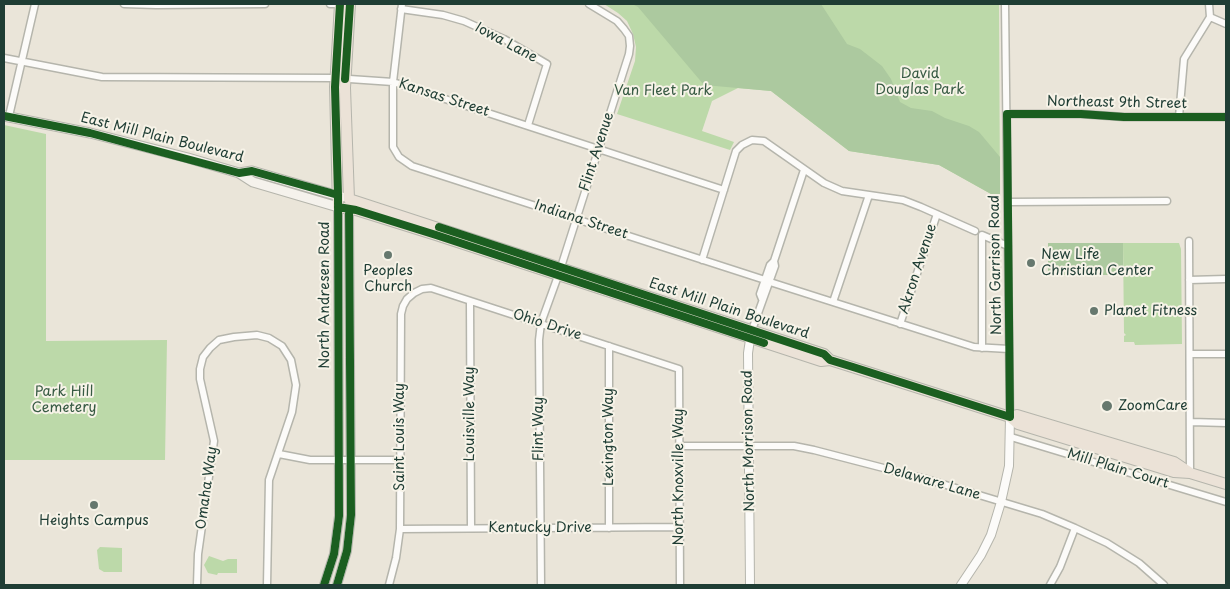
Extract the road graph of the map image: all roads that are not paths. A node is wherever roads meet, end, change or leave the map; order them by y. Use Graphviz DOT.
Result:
graph roads {
  1 [pos="35,4"];
  2 [pos="124,4"];
  3 [pos="265,4"];
  4 [pos="330,4"];
  5 [pos="340,4"];
  6 [pos="350,4"];
  7 [pos="589,4"];
  8 [pos="1005,4"];
  9 [pos="1210,4"];
  10 [pos="402,6"];
  11 [pos="1210,17"];
  12 [pos="1226,24"];
  13 [pos="4,58"];
  14 [pos="22,62"];
  15 [pos="340,78"];
  16 [pos="393,82"];
  17 [pos="1007,114"];
  18 [pos="5,115"];
  19 [pos="1226,117"];
  20 [pos="1179,118"];
  21 [pos="528,125"];
  22 [pos="598,149"];
  23 [pos="804,170"];
  24 [pos="239,173"];
  25 [pos="724,190"];
  26 [pos="338,195"];
  27 [pos="869,195"];
  28 [pos="1168,201"];
  29 [pos="1008,202"];
  30 [pos="349,204"];
  31 [pos="338,206"];
  32 [pos="937,214"];
  33 [pos="576,218"];
  34 [pos="978,233"];
  35 [pos="1189,241"];
  36 [pos="1008,246"];
  37 [pos="702,260"];
  38 [pos="559,271"];
  39 [pos="1226,279"];
  40 [pos="1189,280"];
  41 [pos="767,281"];
  42 [pos="414,293"];
  43 [pos="470,301"];
  44 [pos="833,302"];
  45 [pos="541,323"];
  46 [pos="900,324"];
  47 [pos="751,334"];
  48 [pos="609,346"];
  49 [pos="982,348"];
  50 [pos="1009,349"];
  51 [pos="1190,354"];
  52 [pos="1226,354"];
  53 [pos="679,369"];
  54 [pos="1010,416"];
  55 [pos="1191,422"];
  56 [pos="1226,423"];
  57 [pos="1011,437"];
  58 [pos="679,446"];
  59 [pos="749,446"];
  60 [pos="279,454"];
  61 [pos="339,460"];
  62 [pos="350,460"];
  63 [pos="400,460"];
  64 [pos="1190,473"];
  65 [pos="1226,484"];
  66 [pos="1001,502"];
  67 [pos="1226,502"];
  68 [pos="680,527"];
  69 [pos="471,528"];
  70 [pos="540,528"];
  71 [pos="609,528"];
  72 [pos="1075,528"];
  73 [pos="400,529"];
  74 [pos="197,585"];
  75 [pos="268,585"];
  76 [pos="324,585"];
  77 [pos="337,585"];
  78 [pos="389,585"];
  79 [pos="541,585"];
  80 [pos="680,585"];
  81 [pos="750,585"];
  82 [pos="961,585"];
  83 [pos="1050,585"];
  84 [pos="1164,585"];
  1 -- 14 [label="street"];
  2 -- 3 [label="street"];
  4 -- 5 [label="street"];
  5 -- 6 [label="street"];
  5 -- 15 [label="main road, North Andresen Road"];
  6 -- 15 [label="main road, North Andresen Road"];
  7 -- 22 [label="street, Flint Avenue"];
  8 -- 17 [label="street, North Garrison Road"];
  9 -- 11 [label="street"];
  10 -- 16 [label="street"];
  10 -- 21 [label="street, Iowa Lane"];
  11 -- 12 [label="street"];
  11 -- 20 [label="street"];
  13 -- 14 [label="street, Kansas Street"];
  14 -- 15 [label="street, Kansas Street"];
  14 -- 18 [label="street"];
  15 -- 16 [label="street, Kansas Street"];
  15 -- 26 [label="main road, North Andresen Road"];
  15 -- 30 [label="main road, North Andresen Road"];
  16 -- 21 [label="street, Kansas Street"];
  16 -- 33 [label="street, Indiana Street"];
  17 -- 20 [label="street, Northeast 9th Street"];
  17 -- 29 [label="street, North Garrison Road"];
  18 -- 24 [label="main road, East Mill Plain Boulevard"];
  19 -- 20 [label="street, Northeast 9th Street"];
  21 -- 22 [label="street, Kansas Street"];
  22 -- 25 [label="street, Kansas Street"];
  22 -- 33 [label="street, Flint Avenue"];
  23 -- 25 [label="street"];
  23 -- 27 [label="street"];
  23 -- 41 [label="street, North Morrison Road"];
  24 -- 26 [label="main road, East Mill Plain Boulevard"];
  24 -- 31 [label="main road, East Mill Plain Boulevard"];
  25 -- 37 [label="street"];
  26 -- 30 [label="main road, East Mill Plain Boulevard"];
  26 -- 31 [label="main road, North Andresen Road"];
  27 -- 32 [label="street"];
  27 -- 44 [label="street"];
  28 -- 29 [label="street"];
  29 -- 36 [label="street, North Garrison Road"];
  30 -- 31 [label="main road, East Mill Plain Boulevard"];
  30 -- 38 [label="main road, East Mill Plain Boulevard"];
  30 -- 62 [label="street, North Andresen Road"];
  31 -- 61 [label="street, North Andresen Road"];
  32 -- 34 [label="street"];
  32 -- 46 [label="street, Akron Avenue"];
  33 -- 37 [label="street, Indiana Street"];
  33 -- 38 [label="street, Flint Avenue"];
  34 -- 36 [label="street"];
  34 -- 49 [label="street"];
  35 -- 40 [label="street"];
  36 -- 50 [label="street, North Garrison Road"];
  37 -- 41 [label="street, Indiana Street"];
  38 -- 45 [label="street, Flint Way"];
  38 -- 47 [label="main road, East Mill Plain Boulevard"];
  39 -- 40 [label="street"];
  40 -- 51 [label="street"];
  41 -- 44 [label="street, Indiana Street"];
  41 -- 47 [label="street, North Morrison Road"];
  42 -- 43 [label="street, Ohio Drive"];
  42 -- 63 [label="street, Saint Louis Way"];
  43 -- 45 [label="street, Ohio Drive"];
  43 -- 69 [label="street, Louisville Way"];
  44 -- 46 [label="street, Indiana Street"];
  45 -- 48 [label="street, Ohio Drive"];
  45 -- 70 [label="street, Flint Way"];
  46 -- 49 [label="street, Indiana Street"];
  47 -- 54 [label="main road, East Mill Plain Boulevard"];
  47 -- 59 [label="street, North Morrison Road"];
  48 -- 53 [label="street, Ohio Drive"];
  48 -- 71 [label="street, Lexington Way"];
  49 -- 50 [label="street, Indiana Street"];
  50 -- 54 [label="street, North Garrison Road"];
  51 -- 52 [label="street"];
  51 -- 55 [label="street"];
  53 -- 58 [label="street, North Knoxville Way"];
  54 -- 57 [label="street, North Garrison Road"];
  54 -- 64 [label="main road, East Mill Plain Boulevard"];
  55 -- 56 [label="street"];
  55 -- 64 [label="street"];
  57 -- 66 [label="street, North Garrison Road"];
  57 -- 67 [label="street, Mill Plain Court"];
  58 -- 59 [label="street, Delaware Lane"];
  58 -- 68 [label="street, North Knoxville Way"];
  59 -- 66 [label="street, Delaware Lane"];
  59 -- 81 [label="street, North Morrison Road"];
  60 -- 61 [label="street"];
  60 -- 74 [label="street, Omaha Way"];
  60 -- 75 [label="street"];
  61 -- 62 [label="street"];
  61 -- 76 [label="street, North Andresen Road"];
  62 -- 63 [label="street"];
  62 -- 77 [label="street, North Andresen Road"];
  63 -- 73 [label="street, Saint Louis Way"];
  64 -- 65 [label="main road, East Mill Plain Boulevard"];
  66 -- 72 [label="street, Delaware Lane"];
  66 -- 82 [label="street, North Garrison Road"];
  68 -- 71 [label="street, Kentucky Drive"];
  68 -- 80 [label="street, North Knoxville Way"];
  69 -- 70 [label="street, Kentucky Drive"];
  69 -- 73 [label="street, Kentucky Drive"];
  70 -- 71 [label="street, Kentucky Drive"];
  70 -- 79 [label="street, Flint Way"];
  72 -- 83 [label="street"];
  72 -- 84 [label="street, Delaware Lane"];
  73 -- 78 [label="street, Saint Louis Way"];
}
